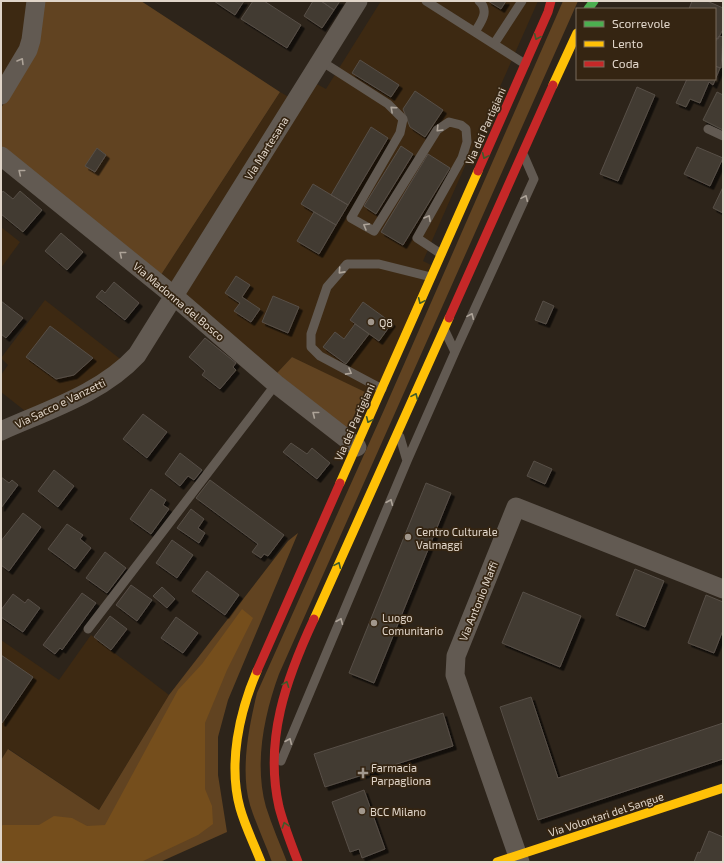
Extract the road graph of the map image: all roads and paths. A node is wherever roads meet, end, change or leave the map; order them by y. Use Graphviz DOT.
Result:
graph roads {
  1 [pos="36,1"];
  2 [pos="358,1"];
  3 [pos="426,1"];
  4 [pos="479,1"];
  5 [pos="522,1"];
  6 [pos="551,1"];
  7 [pos="474,32"];
  8 [pos="576,35"];
  9 [pos="494,44"];
  10 [pos="321,61"];
  11 [pos="525,64"];
  12 [pos="1,95"];
  13 [pos="708,129"];
  14 [pos="723,136"];
  15 [pos="523,153"];
  16 [pos="1,156"];
  17 [pos="441,254"];
  18 [pos="431,277"];
  19 [pos="174,296"];
  20 [pos="444,330"];
  21 [pos="455,352"];
  22 [pos="276,384"];
  23 [pos="382,389"];
  24 [pos="1,431"];
  25 [pos="398,432"];
  26 [pos="357,447"];
  27 [pos="407,461"];
  28 [pos="723,590"];
  29 [pos="88,629"];
  30 [pos="274,777"];
  31 [pos="723,788"];
  32 [pos="519,859"];
  33 [pos="261,862"];
  34 [pos="298,862"];
  35 [pos="497,862"];
  12 -- 1 [label="street, one-way"];
  2 -- 10 [label="street, Via Martesana"];
  3 -- 7 [label="lane"];
  4 -- 7 [label="lane"];
  5 -- 9 [label="lane"];
  6 -- 11 [label="street, Via dei Partigiani, one-way"];
  7 -- 9 [label="lane"];
  8 -- 15 [label="street"];
  9 -- 11 [label="lane"];
  17 -- 10 [label="lane, one-way"];
  10 -- 19 [label="street, Via Martesana"];
  11 -- 17 [label="street, Via dei Partigiani, one-way"];
  13 -- 14 [label="lane"];
  15 -- 20 [label="street"];
  21 -- 15 [label="lane, one-way"];
  19 -- 16 [label="street, Via Madonna del Bosco, one-way"];
  17 -- 18 [label="street, Via dei Partigiani"];
  18 -- 23 [label="street, Via dei Partigiani, one-way"];
  18 -- 23 [label="lane, one-way"];
  19 -- 22 [label="street, Via Madonna del Bosco"];
  19 -- 24 [label="street, Via Sacco e Vanzetti"];
  20 -- 21 [label="lane"];
  25 -- 20 [label="street, one-way"];
  21 -- 27 [label="lane"];
  26 -- 22 [label="street, Via Madonna del Bosco, one-way"];
  22 -- 29 [label="lane"];
  23 -- 26 [label="street, Via dei Partigiani, one-way"];
  25 -- 27 [label="lane"];
  30 -- 25 [label="street, one-way"];
  26 -- 33 [label="street, Via dei Partigiani"];
  30 -- 27 [label="lane, one-way"];
  28 -- 32 [label="street, Via Antonio Maffi"];
  34 -- 30 [label="street, one-way"];
  31 -- 32 [label="street, Via Volontari del Sangue"];
  32 -- 35 [label="street, Via Volontari del Sangue"];
}
